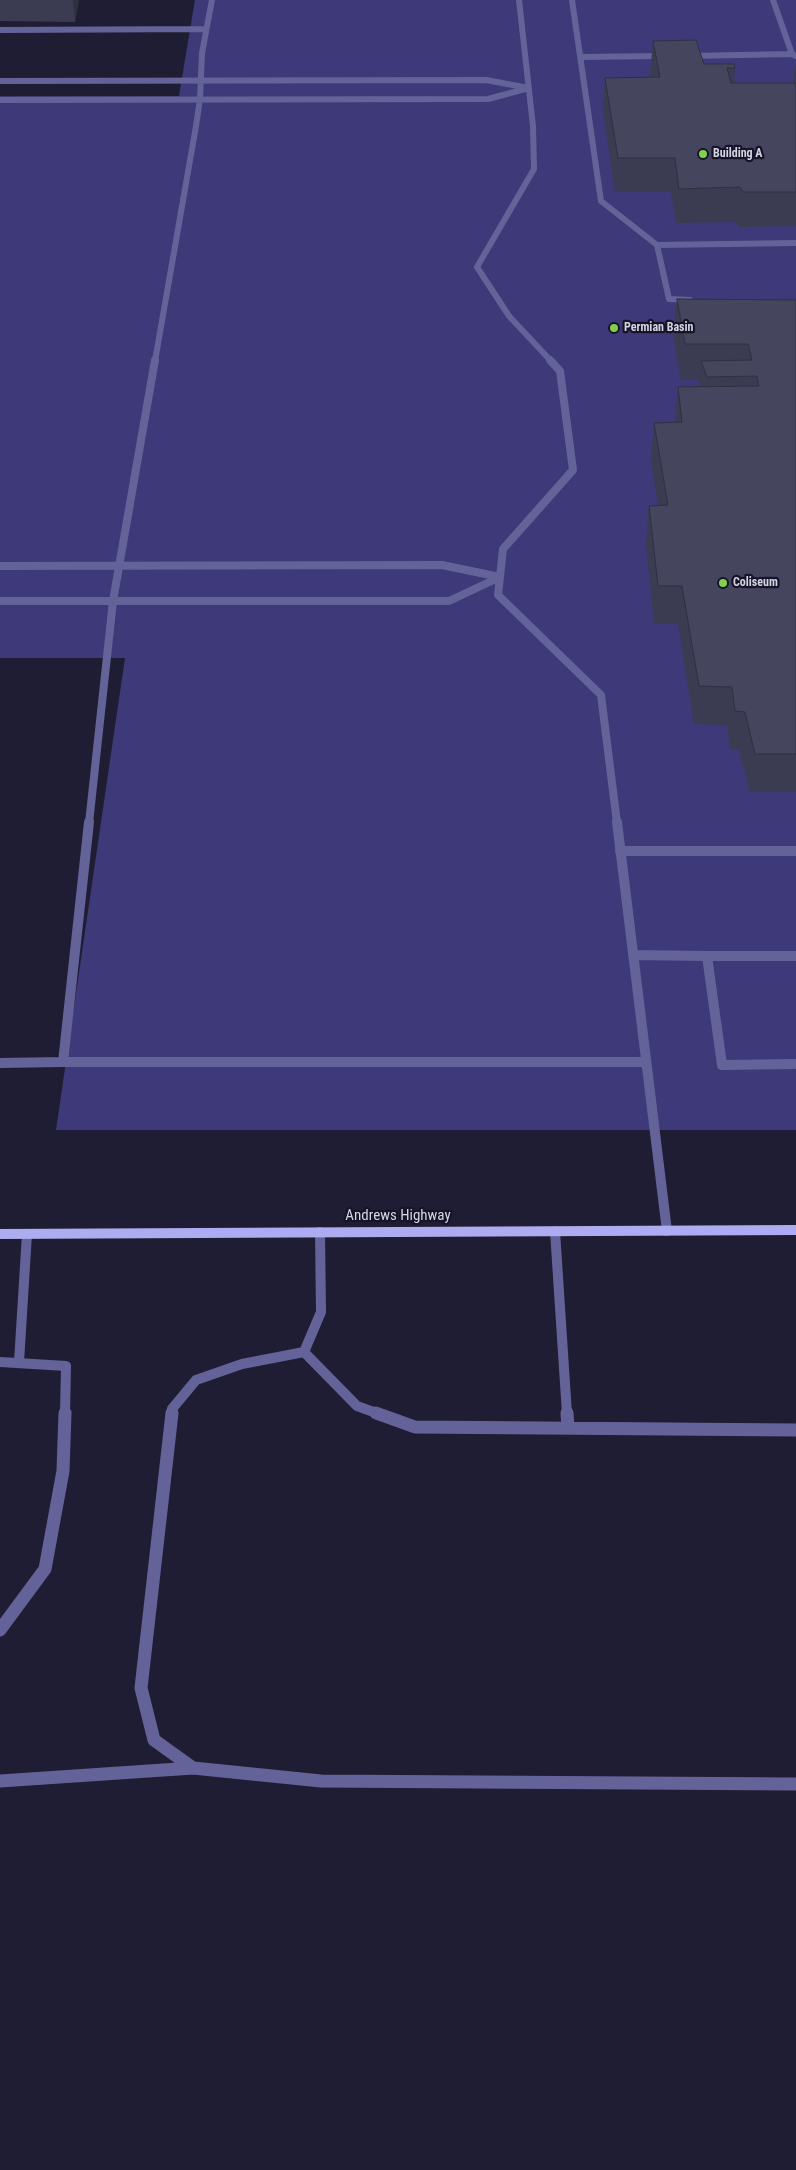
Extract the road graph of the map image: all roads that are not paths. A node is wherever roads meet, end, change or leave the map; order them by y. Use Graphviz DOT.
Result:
graph roads {
  1 [pos="212,0"];
  2 [pos="519,0"];
  3 [pos="572,0"];
  4 [pos="773,0"];
  5 [pos="206,29"];
  6 [pos="0,30"];
  7 [pos="794,55"];
  8 [pos="667,56"];
  9 [pos="677,56"];
  10 [pos="581,57"];
  11 [pos="200,80"];
  12 [pos="0,81"];
  13 [pos="529,88"];
  14 [pos="200,99"];
  15 [pos="0,100"];
  16 [pos="796,243"];
  17 [pos="657,245"];
  18 [pos="698,300"];
  19 [pos="0,566"];
  20 [pos="120,566"];
  21 [pos="500,577"];
  22 [pos="0,601"];
  23 [pos="113,601"];
  24 [pos="620,851"];
  25 [pos="796,851"];
  26 [pos="633,955"];
  27 [pos="707,956"];
  28 [pos="796,956"];
  29 [pos="63,1062"];
  30 [pos="646,1062"];
  31 [pos="0,1063"];
  32 [pos="796,1064"];
  33 [pos="796,1230"];
  34 [pos="667,1231"];
  35 [pos="320,1232"];
  36 [pos="555,1232"];
  37 [pos="0,1234"];
  38 [pos="27,1234"];
  39 [pos="304,1352"];
  40 [pos="0,1362"];
  41 [pos="19,1362"];
  42 [pos="568,1428"];
  43 [pos="796,1430"];
  44 [pos="0,1630"];
  45 [pos="194,1768"];
  46 [pos="0,1781"];
  47 [pos="796,1784"];
  1 -- 5 [label="lane"];
  2 -- 13 [label="lane"];
  3 -- 10 [label="lane"];
  4 -- 7 [label="lane"];
  5 -- 6 [label="lane"];
  5 -- 11 [label="lane"];
  7 -- 9 [label="lane"];
  8 -- 10 [label="lane"];
  10 -- 17 [label="lane"];
  11 -- 12 [label="lane"];
  11 -- 13 [label="lane"];
  11 -- 14 [label="lane"];
  13 -- 14 [label="lane"];
  13 -- 21 [label="lane"];
  14 -- 15 [label="lane"];
  14 -- 20 [label="lane"];
  16 -- 17 [label="lane"];
  17 -- 18 [label="lane"];
  19 -- 20 [label="lane"];
  20 -- 21 [label="lane"];
  20 -- 23 [label="lane"];
  21 -- 23 [label="lane"];
  21 -- 24 [label="lane"];
  22 -- 23 [label="lane"];
  23 -- 29 [label="lane"];
  24 -- 25 [label="lane"];
  24 -- 26 [label="lane"];
  26 -- 27 [label="lane"];
  26 -- 30 [label="lane"];
  27 -- 28 [label="lane"];
  27 -- 32 [label="lane"];
  29 -- 30 [label="lane"];
  29 -- 31 [label="lane"];
  30 -- 34 [label="lane"];
  33 -- 34 [label="main road, Andrews Highway"];
  34 -- 36 [label="main road, Andrews Highway"];
  35 -- 36 [label="main road, Andrews Highway"];
  35 -- 38 [label="main road, Andrews Highway"];
  35 -- 39 [label="lane"];
  36 -- 42 [label="lane"];
  37 -- 38 [label="main road, Andrews Highway"];
  38 -- 41 [label="lane"];
  39 -- 42 [label="lane"];
  39 -- 45 [label="lane"];
  40 -- 41 [label="lane"];
  41 -- 44 [label="lane"];
  42 -- 43 [label="lane"];
  45 -- 46 [label="lane"];
  45 -- 47 [label="lane"];
}
